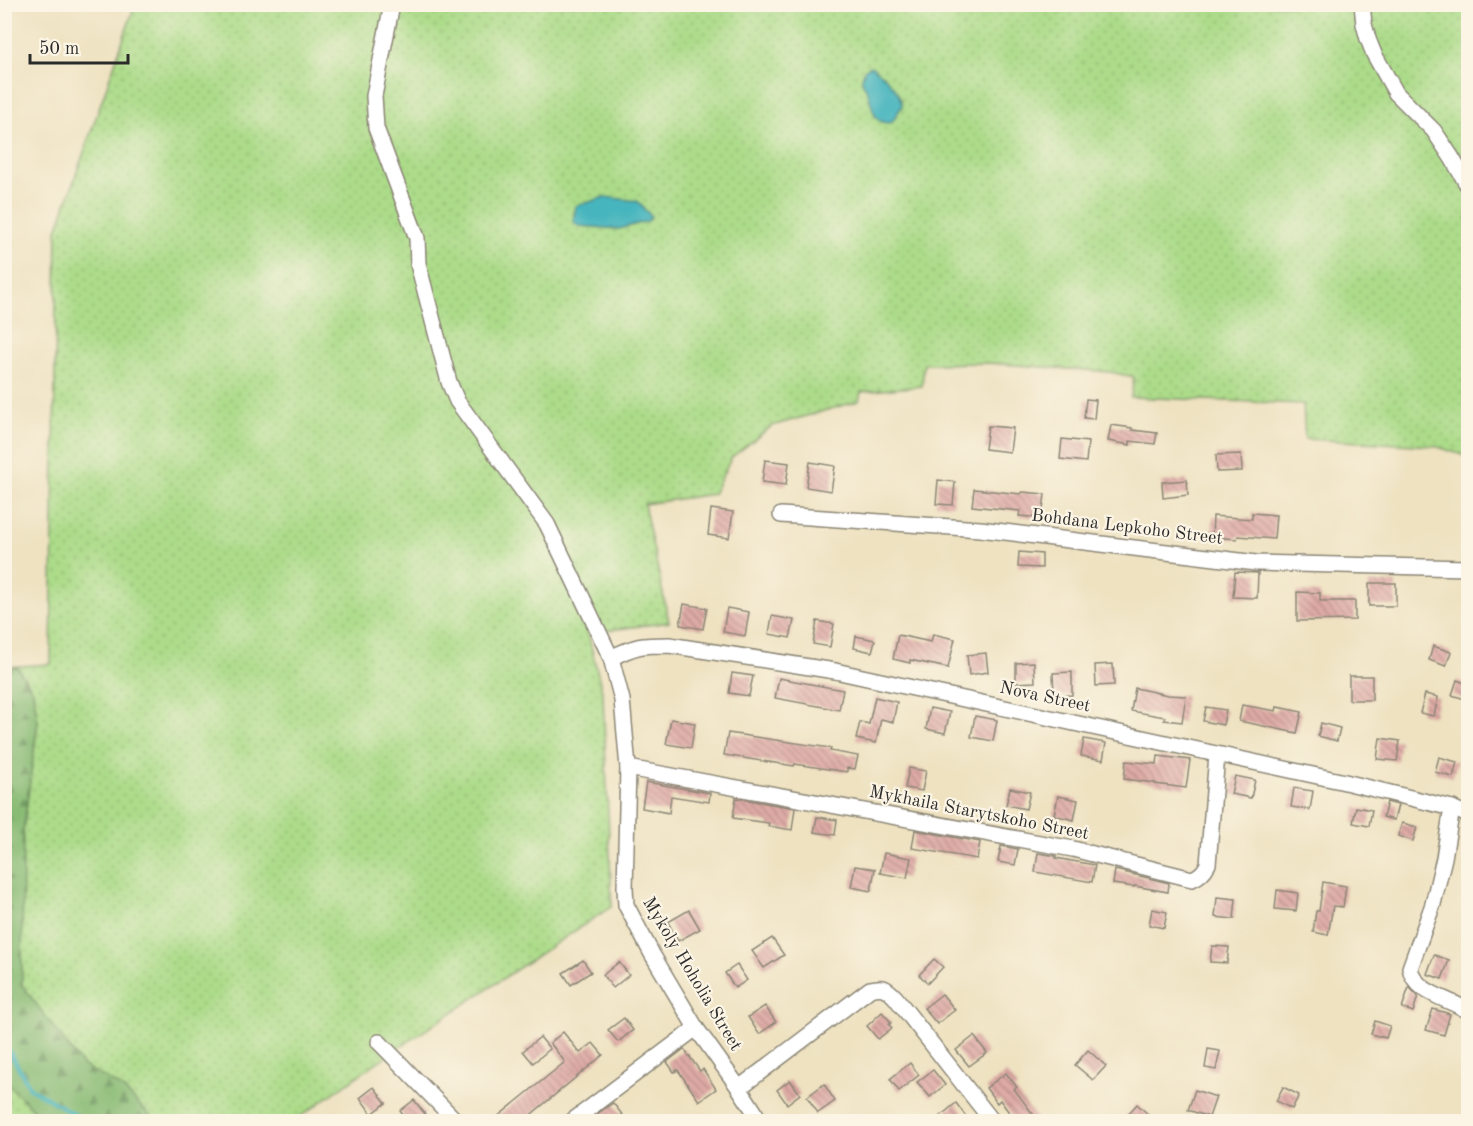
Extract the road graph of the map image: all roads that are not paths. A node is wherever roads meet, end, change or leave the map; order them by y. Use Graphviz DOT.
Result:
graph roads {
  1 [pos="392,4"];
  2 [pos="1362,4"];
  3 [pos="1468,186"];
  4 [pos="781,515"];
  5 [pos="1468,568"];
  6 [pos="611,658"];
  7 [pos="1217,755"];
  8 [pos="628,768"];
  9 [pos="1452,808"];
  10 [pos="1468,815"];
  11 [pos="1468,1011"];
  12 [pos="696,1028"];
  13 [pos="379,1042"];
  14 [pos="739,1088"];
  15 [pos="457,1122"];
  16 [pos="571,1122"];
  17 [pos="759,1122"];
  18 [pos="993,1122"];
  1 -- 6 [label="street, Mykoly Hoholia Street"];
  2 -- 3 [label="street"];
  4 -- 5 [label="street, Bohdana Lepkoho Street"];
  6 -- 7 [label="street, Nova Street"];
  6 -- 8 [label="street, Mykoly Hoholia Street"];
  7 -- 8 [label="street, Mykhaila Starytskoho Street"];
  7 -- 9 [label="street, Nova Street"];
  8 -- 12 [label="street, Mykoly Hoholia Street"];
  9 -- 10 [label="street, Nova Street"];
  9 -- 11 [label="street"];
  12 -- 14 [label="street, Mykoly Hoholia Street"];
  12 -- 16 [label="street"];
  13 -- 15 [label="street"];
  14 -- 17 [label="street, Mykoly Hoholia Street"];
  14 -- 18 [label="street"];
}
